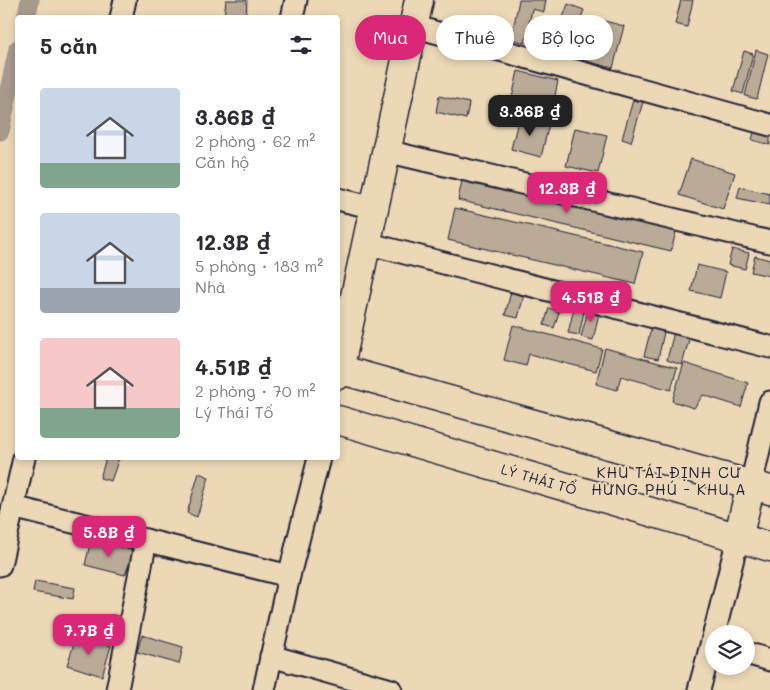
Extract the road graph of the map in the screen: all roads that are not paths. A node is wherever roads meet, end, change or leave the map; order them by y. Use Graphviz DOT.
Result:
graph roads {
  1 [pos="125,0"];
  2 [pos="296,0"];
  3 [pos="416,13"];
  4 [pos="122,15"];
  5 [pos="293,15"];
  6 [pos="770,125"];
  7 [pos="386,151"];
  8 [pos="340,200"];
  9 [pos="374,208"];
  10 [pos="366,242"];
  11 [pos="770,242"];
  12 [pos="770,347"];
  13 [pos="340,362"];
  14 [pos="340,372"];
  15 [pos="770,402"];
  16 [pos="340,421"];
  17 [pos="24,460"];
  18 [pos="318,460"];
  19 [pos="761,488"];
  20 [pos="13,507"];
  21 [pos="738,538"];
  22 [pos="146,540"];
  23 [pos="770,546"];
  24 [pos="1,558"];
  25 [pos="288,576"];
  26 [pos="716,625"];
  27 [pos="271,656"];
  28 [pos="755,656"];
  29 [pos="770,660"];
  30 [pos="705,670"];
  31 [pos="117,690"];
  32 [pos="264,690"];
  33 [pos="391,690"];
  34 [pos="700,690"];
  1 -- 4 [label="street"];
  2 -- 5 [label="street"];
  3 -- 6 [label="street"];
  3 -- 7 [label="street"];
  7 -- 9 [label="street"];
  7 -- 11 [label="street"];
  8 -- 9 [label="street"];
  9 -- 10 [label="street"];
  10 -- 12 [label="street"];
  10 -- 13 [label="street"];
  14 -- 19 [label="street"];
  15 -- 19 [label="street"];
  16 -- 21 [label="street, LÝ THÁI TỔ"];
  17 -- 20 [label="street"];
  18 -- 25 [label="street"];
  19 -- 21 [label="street"];
  20 -- 22 [label="street"];
  20 -- 24 [label="street"];
  21 -- 23 [label="street, LÝ THÁI TỔ"];
  21 -- 26 [label="street"];
  22 -- 25 [label="street"];
  22 -- 31 [label="street"];
  25 -- 27 [label="street"];
  27 -- 32 [label="street"];
  27 -- 33 [label="street"];
  28 -- 29 [label="street"];
  30 -- 34 [label="street"];
}
